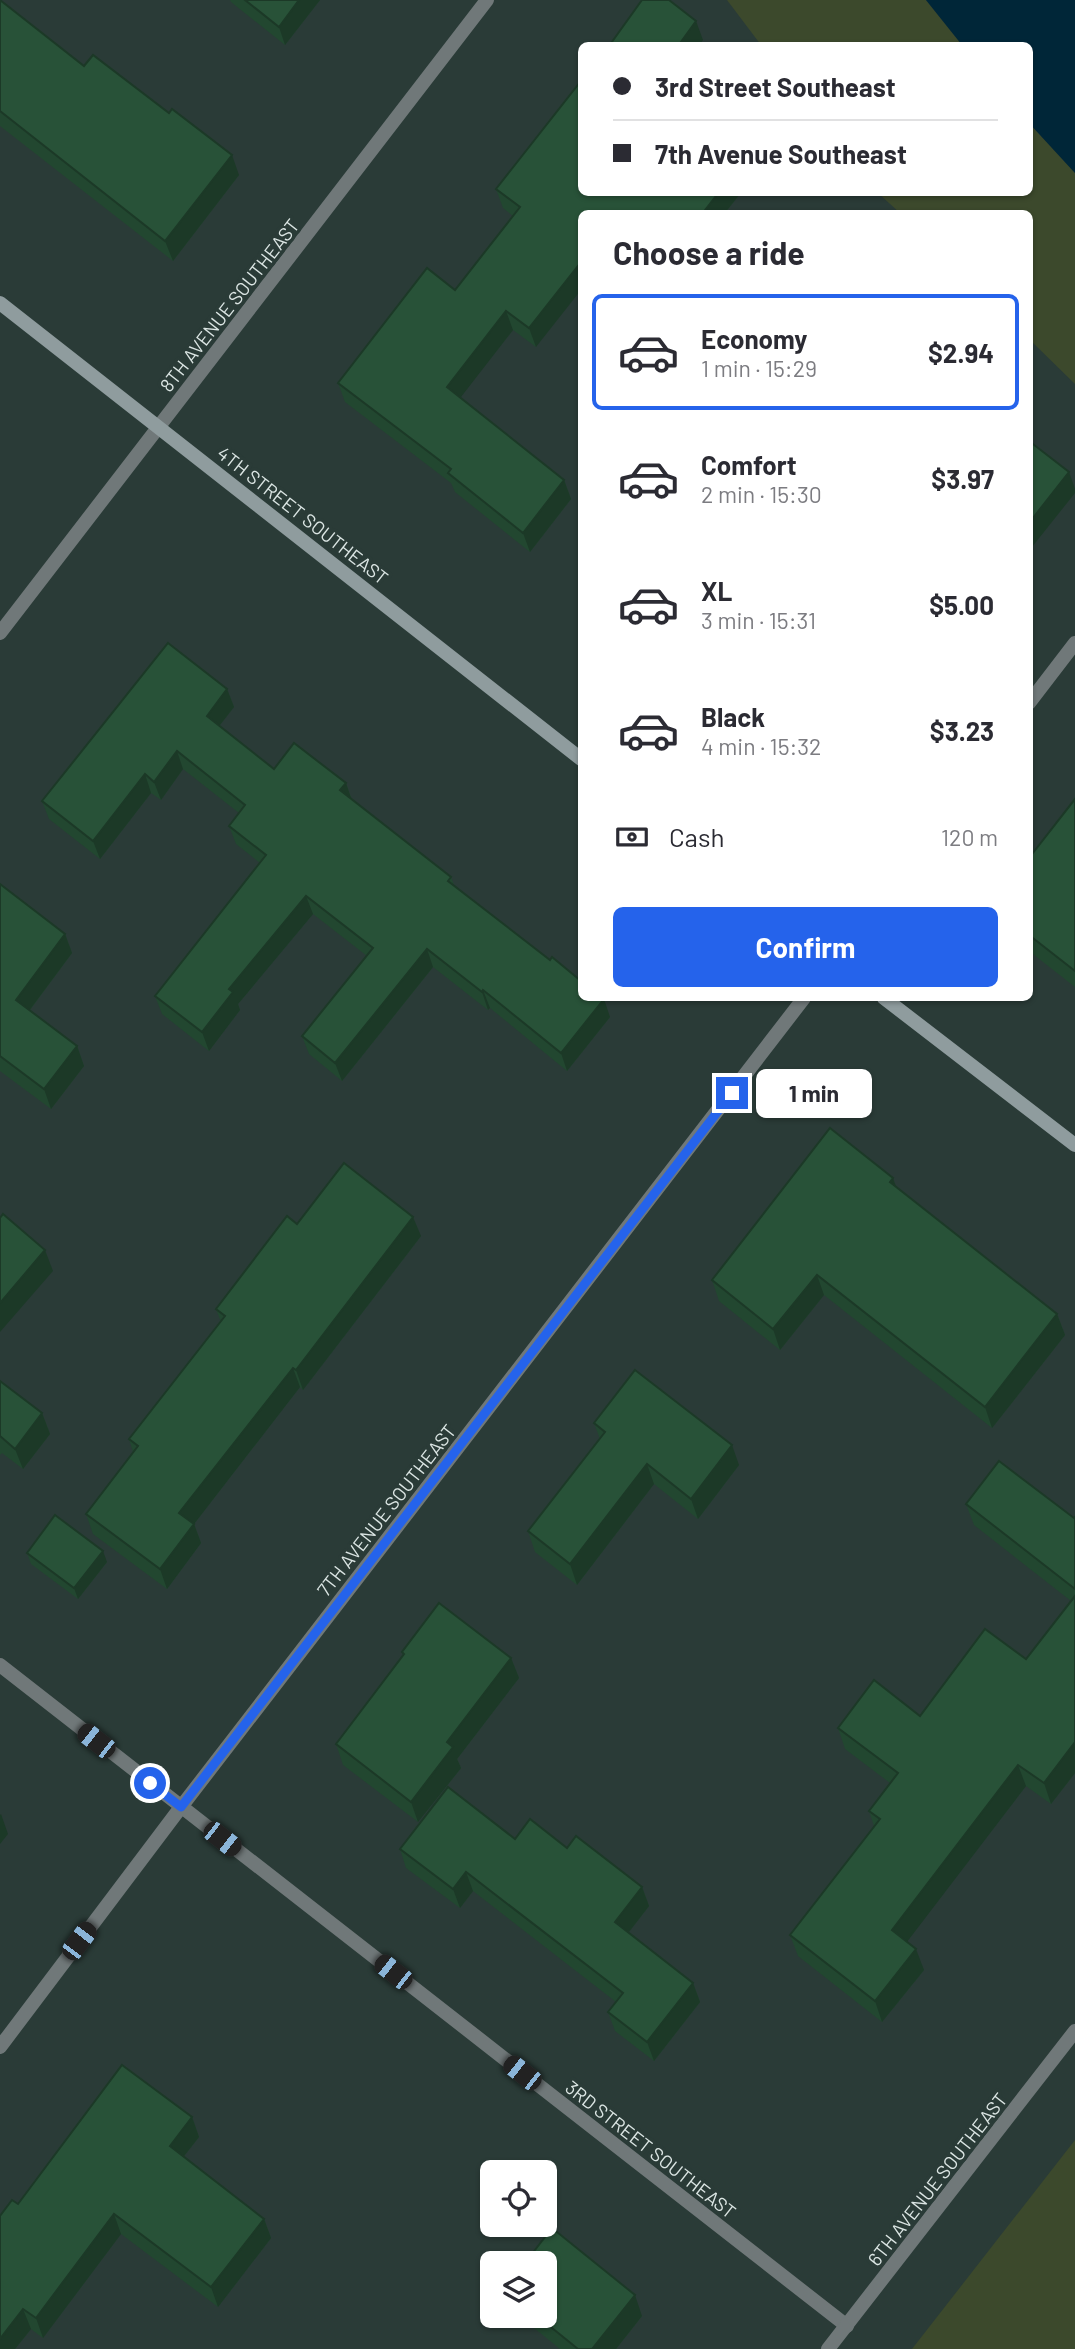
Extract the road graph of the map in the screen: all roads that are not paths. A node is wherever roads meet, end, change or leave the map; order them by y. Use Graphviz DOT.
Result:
graph roads {
  1 [pos="487,0"];
  2 [pos="0,303"];
  3 [pos="159,426"];
  4 [pos="0,633"];
  5 [pos="1075,643"];
  6 [pos="1033,698"];
  7 [pos="578,757"];
  8 [pos="802,1001"];
  9 [pos="888,1001"];
  10 [pos="1075,1145"];
  11 [pos="0,1665"];
  12 [pos="181,1807"];
  13 [pos="1075,2031"];
  14 [pos="0,2047"];
  15 [pos="848,2326"];
  16 [pos="828,2349"];
  1 -- 3 [label="street, 8TH AVENUE SOUTHEAST"];
  2 -- 3 [label="main road, 4TH STREET SOUTHEAST"];
  3 -- 4 [label="street, 8TH AVENUE SOUTHEAST"];
  3 -- 7 [label="main road, 4TH STREET SOUTHEAST"];
  5 -- 6 [label="street"];
  8 -- 12 [label="street, 7TH AVENUE SOUTHEAST"];
  9 -- 10 [label="main road"];
  11 -- 12 [label="street, 3RD STREET SOUTHEAST"];
  12 -- 14 [label="street, 7TH AVENUE SOUTHEAST"];
  12 -- 15 [label="street, 3RD STREET SOUTHEAST"];
  13 -- 15 [label="street, 6TH AVENUE SOUTHEAST"];
  15 -- 16 [label="street, 6TH AVENUE SOUTHEAST"];
}
